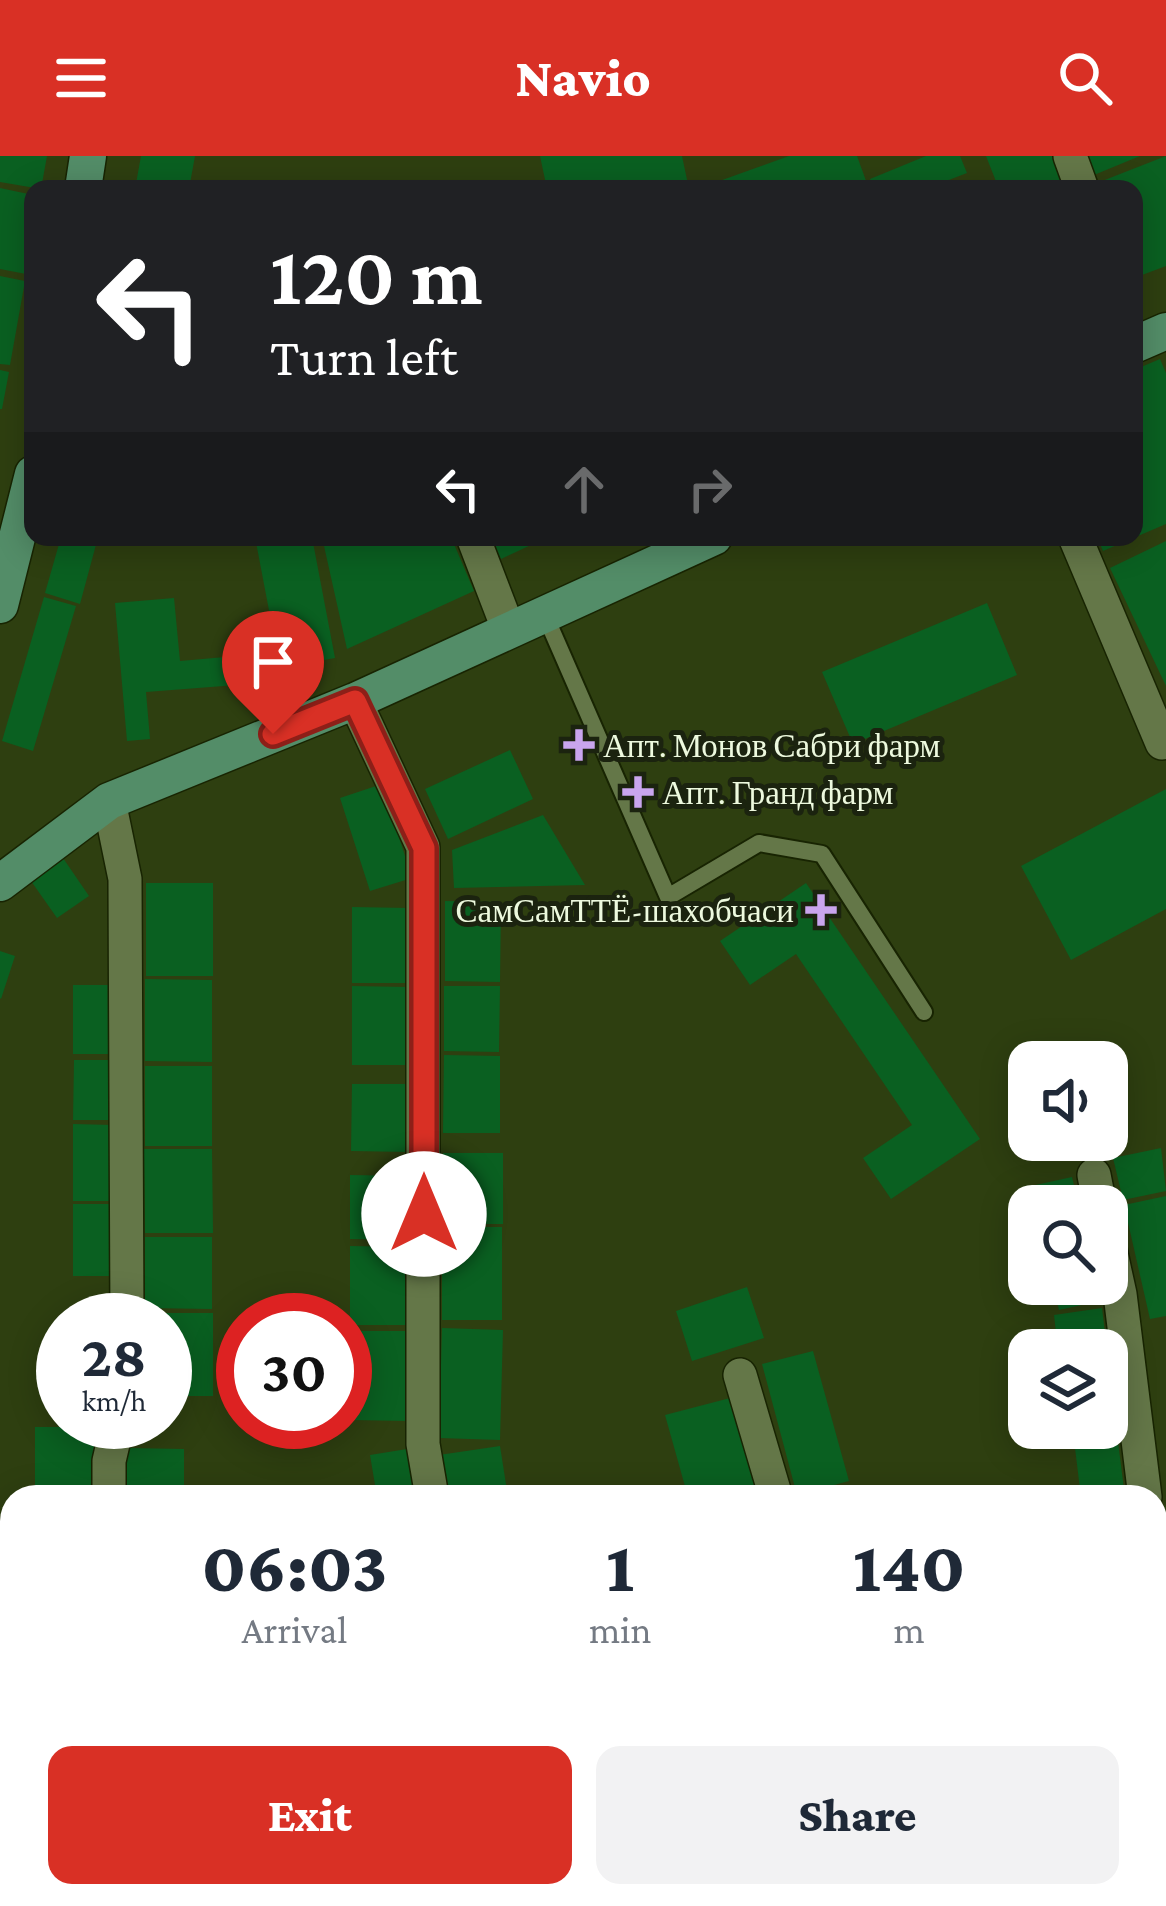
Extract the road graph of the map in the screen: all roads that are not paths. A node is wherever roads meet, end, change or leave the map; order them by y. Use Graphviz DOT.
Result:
graph roads {
  1 [pos="24,510"];
  2 [pos="476,546"];
  3 [pos="694,546"];
  4 [pos="1079,546"];
  5 [pos="0,605"];
  6 [pos="545,615"];
  7 [pos="509,631"];
  8 [pos="355,701"];
  9 [pos="1166,741"];
  10 [pos="109,801"];
  11 [pos="0,883"];
  12 [pos="923,1012"];
  13 [pos="127,1293"];
  14 [pos="1121,1305"];
  15 [pos="740,1375"];
  16 [pos="112,1449"];
  17 [pos="109,1485"];
  18 [pos="430,1485"];
  19 [pos="772,1485"];
  20 [pos="1144,1485"];
  1 -- 5 [label="main road"];
  2 -- 7 [label="street"];
  3 -- 6 [label="main road"];
  4 -- 9 [label="street"];
  6 -- 7 [label="main road"];
  6 -- 12 [label="lane"];
  7 -- 8 [label="main road"];
  8 -- 10 [label="main road"];
  8 -- 18 [label="street"];
  10 -- 11 [label="main road"];
  10 -- 13 [label="street"];
  14 -- 20 [label="street"];
  15 -- 19 [label="street"];
  16 -- 17 [label="street"];
}
